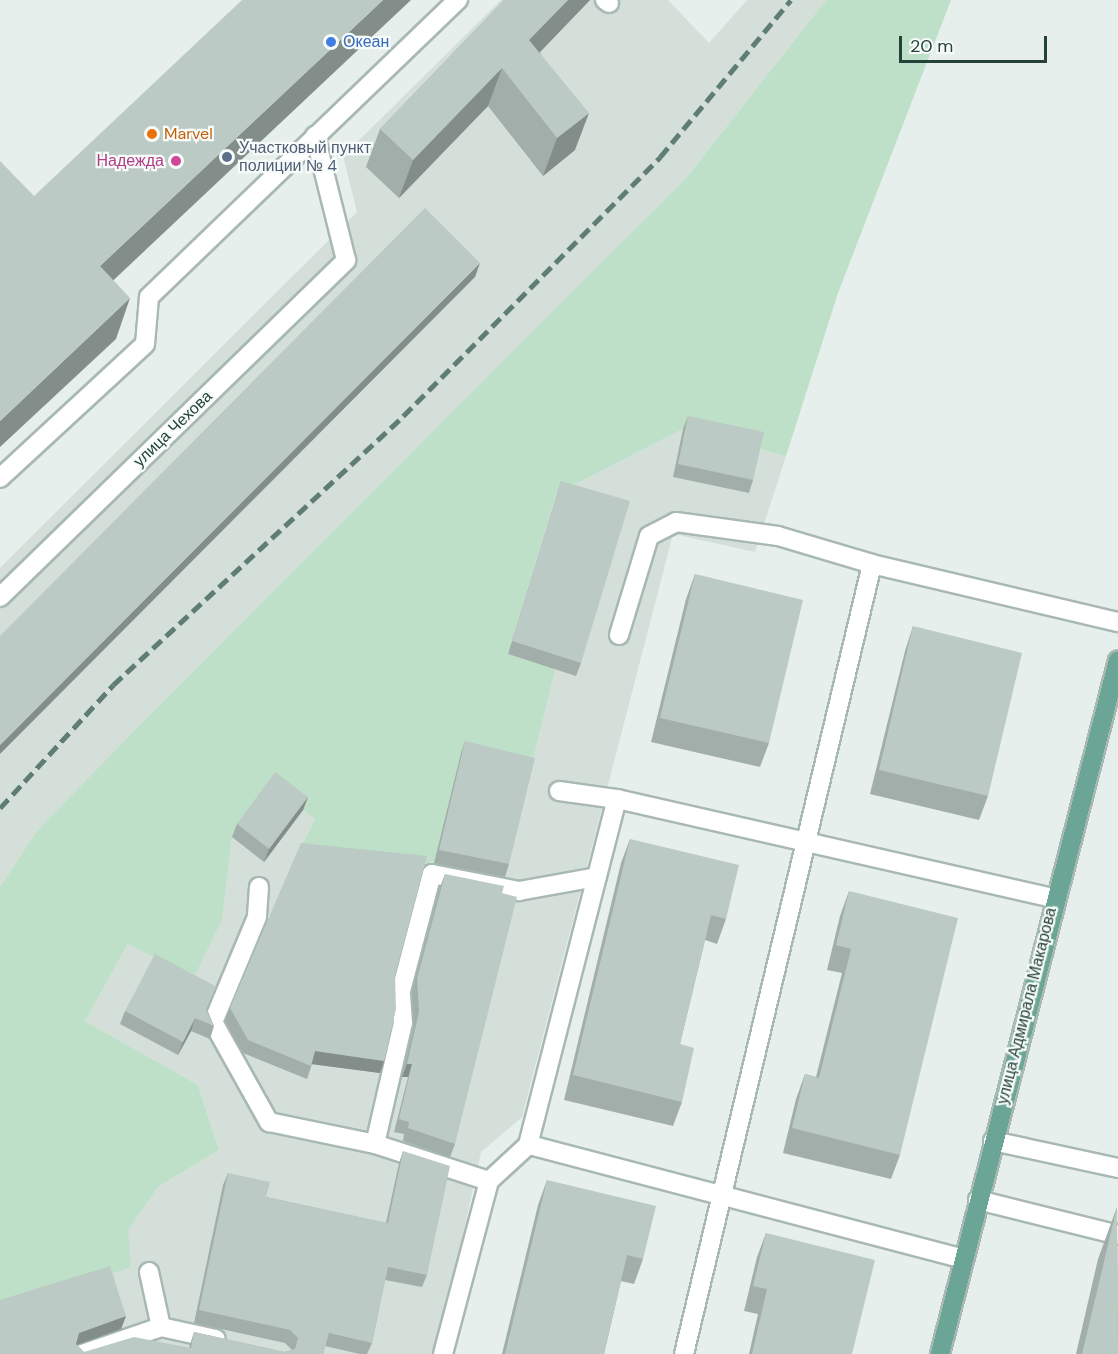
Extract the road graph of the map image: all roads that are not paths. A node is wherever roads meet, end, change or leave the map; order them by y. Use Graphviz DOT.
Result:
graph roads {
  1 [pos="458,0"];
  2 [pos="315,136"];
  3 [pos="0,478"];
  4 [pos="872,564"];
  5 [pos="0,597"];
  6 [pos="1118,622"];
  7 [pos="620,635"];
  8 [pos="1118,660"];
  9 [pos="560,791"];
  10 [pos="618,799"];
  11 [pos="806,841"];
  12 [pos="597,877"];
  13 [pos="259,886"];
  14 [pos="1054,898"];
  15 [pos="993,1141"];
  16 [pos="375,1144"];
  17 [pos="528,1145"];
  18 [pos="1118,1168"];
  19 [pos="489,1181"];
  20 [pos="722,1196"];
  21 [pos="978,1200"];
  22 [pos="1118,1235"];
  23 [pos="964,1259"];
  24 [pos="149,1272"];
  25 [pos="161,1328"];
  26 [pos="238,1344"];
  27 [pos="82,1354"];
  28 [pos="444,1354"];
  29 [pos="684,1354"];
  30 [pos="940,1354"];
  1 -- 2 [label="street"];
  2 -- 3 [label="street"];
  2 -- 5 [label="street, улица Чехова"];
  4 -- 6 [label="street"];
  4 -- 7 [label="street"];
  4 -- 11 [label="street"];
  8 -- 14 [label="main road, улица Адмирала Макарова"];
  9 -- 10 [label="street"];
  10 -- 11 [label="street"];
  10 -- 12 [label="street"];
  11 -- 14 [label="street"];
  11 -- 20 [label="street"];
  12 -- 16 [label="street"];
  12 -- 17 [label="street"];
  13 -- 16 [label="street"];
  14 -- 15 [label="main road, улица Адмирала Макарова"];
  15 -- 18 [label="street"];
  15 -- 21 [label="main road, улица Адмирала Макарова"];
  16 -- 19 [label="street"];
  17 -- 19 [label="street"];
  17 -- 20 [label="street"];
  19 -- 28 [label="street"];
  20 -- 23 [label="street"];
  20 -- 29 [label="street"];
  21 -- 22 [label="street"];
  21 -- 23 [label="main road, улица Адмирала Макарова"];
  23 -- 30 [label="main road, улица Адмирала Макарова"];
  24 -- 25 [label="street"];
  25 -- 26 [label="street"];
  25 -- 27 [label="street"];
}
